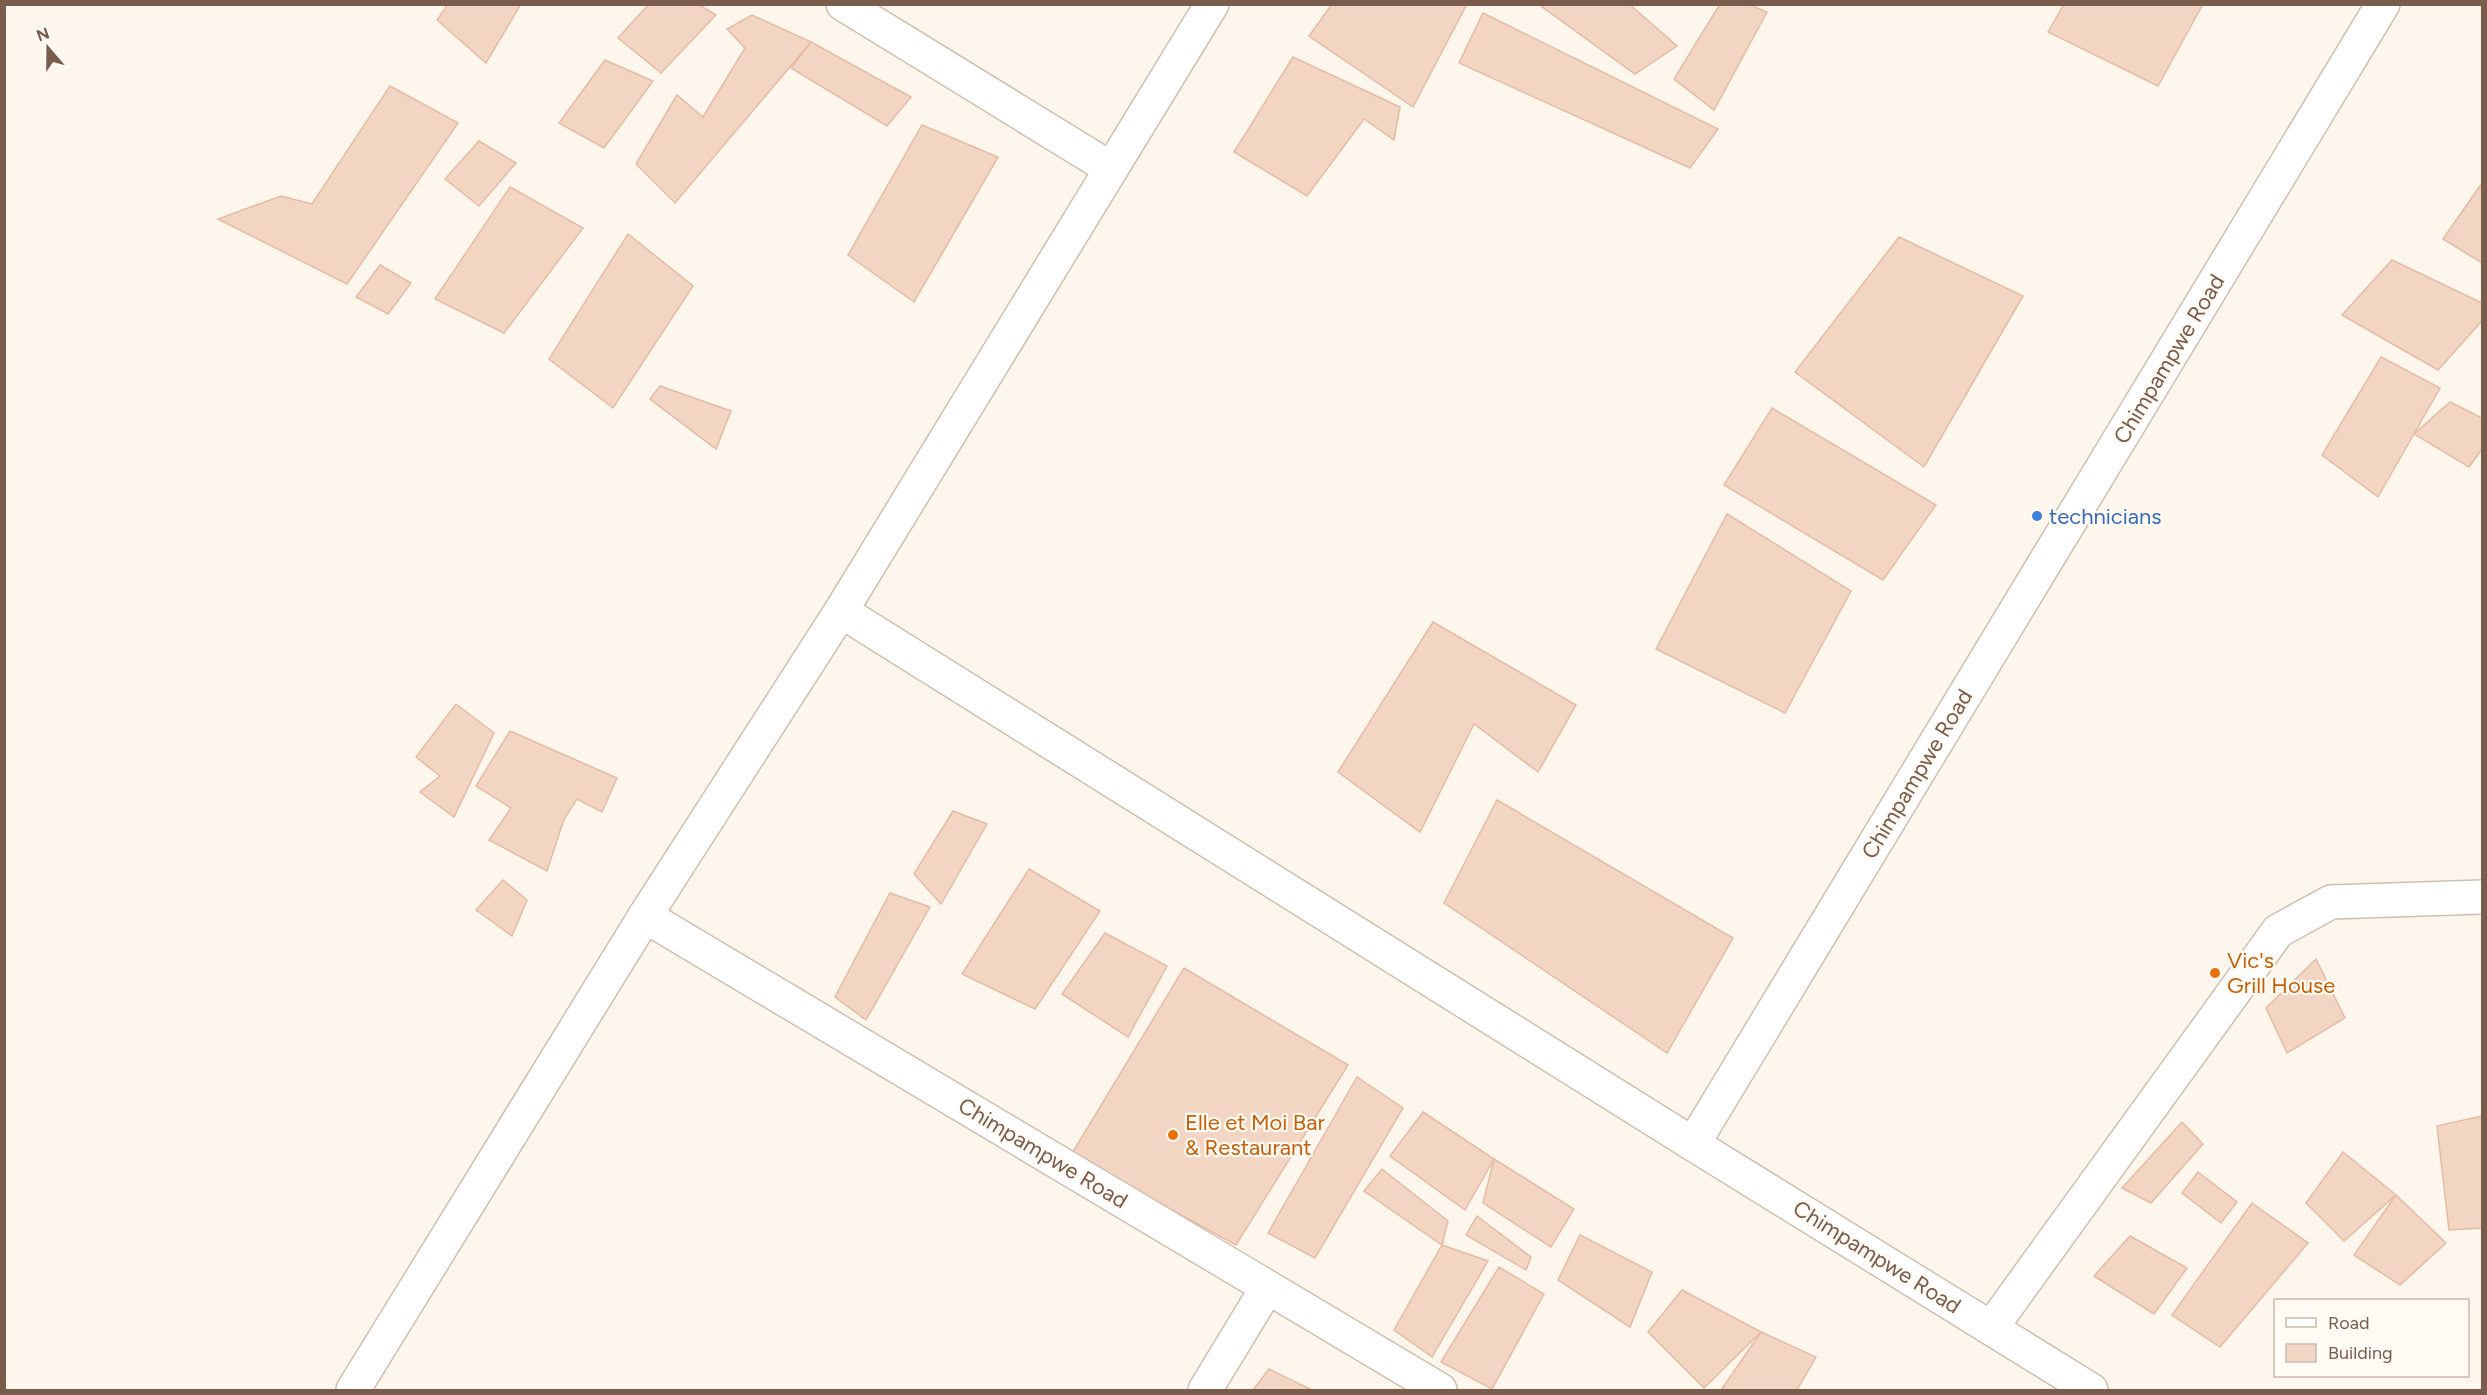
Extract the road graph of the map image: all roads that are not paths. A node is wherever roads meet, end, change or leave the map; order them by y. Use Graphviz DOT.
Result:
graph roads {
  1 [pos="843,4"];
  2 [pos="1212,4"];
  3 [pos="2384,4"];
  4 [pos="1110,168"];
  5 [pos="841,611"];
  6 [pos="2482,897"];
  7 [pos="645,916"];
  8 [pos="1693,1144"];
  9 [pos="1268,1287"];
  10 [pos="1991,1328"];
  11 [pos="353,1390"];
  12 [pos="1205,1390"];
  13 [pos="1440,1390"];
  14 [pos="2091,1390"];
  1 -- 4 [label="street"];
  2 -- 4 [label="street"];
  3 -- 8 [label="street, Chimpampwe Road"];
  4 -- 5 [label="street"];
  5 -- 7 [label="street"];
  5 -- 8 [label="street"];
  6 -- 10 [label="street"];
  7 -- 9 [label="street, Chimpampwe Road"];
  7 -- 11 [label="street"];
  8 -- 10 [label="street, Chimpampwe Road"];
  9 -- 12 [label="street"];
  9 -- 13 [label="street, Chimpampwe Road"];
  10 -- 14 [label="street, Chimpampwe Road"];
}
